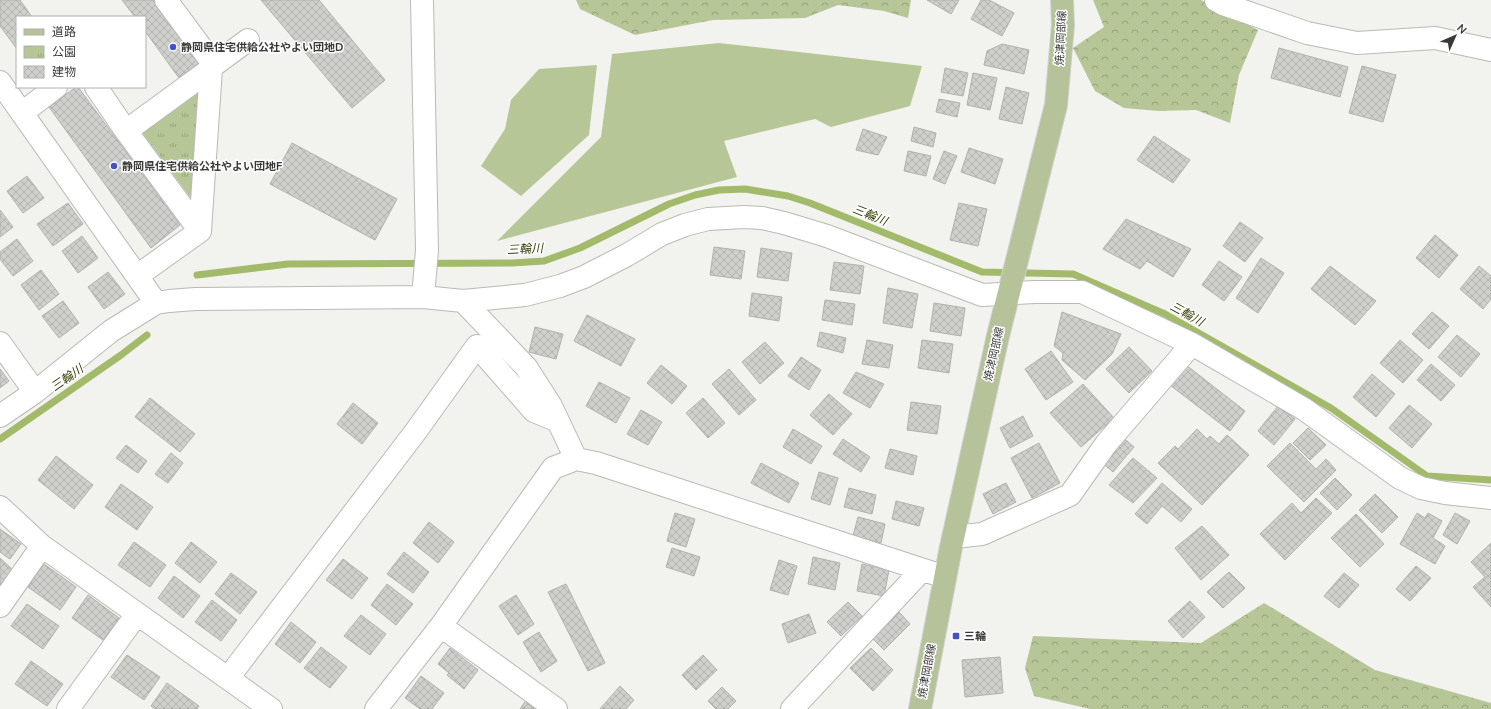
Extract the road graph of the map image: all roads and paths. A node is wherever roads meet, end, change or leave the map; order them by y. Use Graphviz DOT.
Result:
graph roads {
  1 [pos="166,0"];
  2 [pos="422,0"];
  3 [pos="1062,0"];
  4 [pos="1216,0"];
  5 [pos="248,40"];
  6 [pos="1491,50"];
  7 [pos="212,67"];
  8 [pos="0,82"];
  9 [pos="55,88"];
  10 [pos="97,88"];
  11 [pos="22,113"];
  12 [pos="126,131"];
  13 [pos="200,231"];
  14 [pos="137,276"];
  15 [pos="1010,293"];
  16 [pos="423,297"];
  17 [pos="463,301"];
  18 [pos="156,304"];
  19 [pos="0,343"];
  20 [pos="1192,344"];
  21 [pos="35,392"];
  22 [pos="0,416"];
  23 [pos="558,421"];
  24 [pos="576,459"];
  25 [pos="1491,498"];
  26 [pos="0,507"];
  27 [pos="954,536"];
  28 [pos="42,546"];
  29 [pos="922,570"];
  30 [pos="945,577"];
  31 [pos="0,606"];
  32 [pos="137,614"];
  33 [pos="441,626"];
  34 [pos="228,678"];
  35 [pos="68,709"];
  36 [pos="271,709"];
  37 [pos="376,709"];
  38 [pos="556,709"];
  39 [pos="792,709"];
  40 [pos="920,709"];
  1 -- 7 [label="street"];
  2 -- 16 [label="street"];
  3 -- 15 [label="main road, 焼津岡部線"];
  4 -- 6 [label="street"];
  5 -- 7 [label="street"];
  7 -- 12 [label="street"];
  7 -- 13 [label="street"];
  8 -- 11 [label="street"];
  9 -- 11 [label="street"];
  10 -- 12 [label="street"];
  11 -- 14 [label="street"];
  12 -- 13 [label="street"];
  13 -- 14 [label="street"];
  14 -- 18 [label="street"];
  15 -- 17 [label="street"];
  15 -- 20 [label="street"];
  15 -- 27 [label="main road, 焼津岡部線"];
  16 -- 17 [label="street"];
  16 -- 18 [label="street"];
  17 -- 23 [label="street"];
  18 -- 21 [label="street"];
  19 -- 21 [label="street"];
  20 -- 25 [label="street"];
  20 -- 27 [label="street"];
  21 -- 22 [label="street"];
  23 -- 24 [label="street"];
  23 -- 34 [label="street"];
  24 -- 29 [label="street"];
  24 -- 33 [label="street"];
  26 -- 28 [label="street"];
  27 -- 30 [label="main road, 焼津岡部線"];
  28 -- 31 [label="street"];
  28 -- 32 [label="street"];
  29 -- 30 [label="street"];
  29 -- 39 [label="street"];
  30 -- 40 [label="main road, 焼津岡部線"];
  32 -- 34 [label="street"];
  32 -- 35 [label="street"];
  33 -- 37 [label="street"];
  33 -- 38 [label="street"];
  34 -- 36 [label="street"];
}
